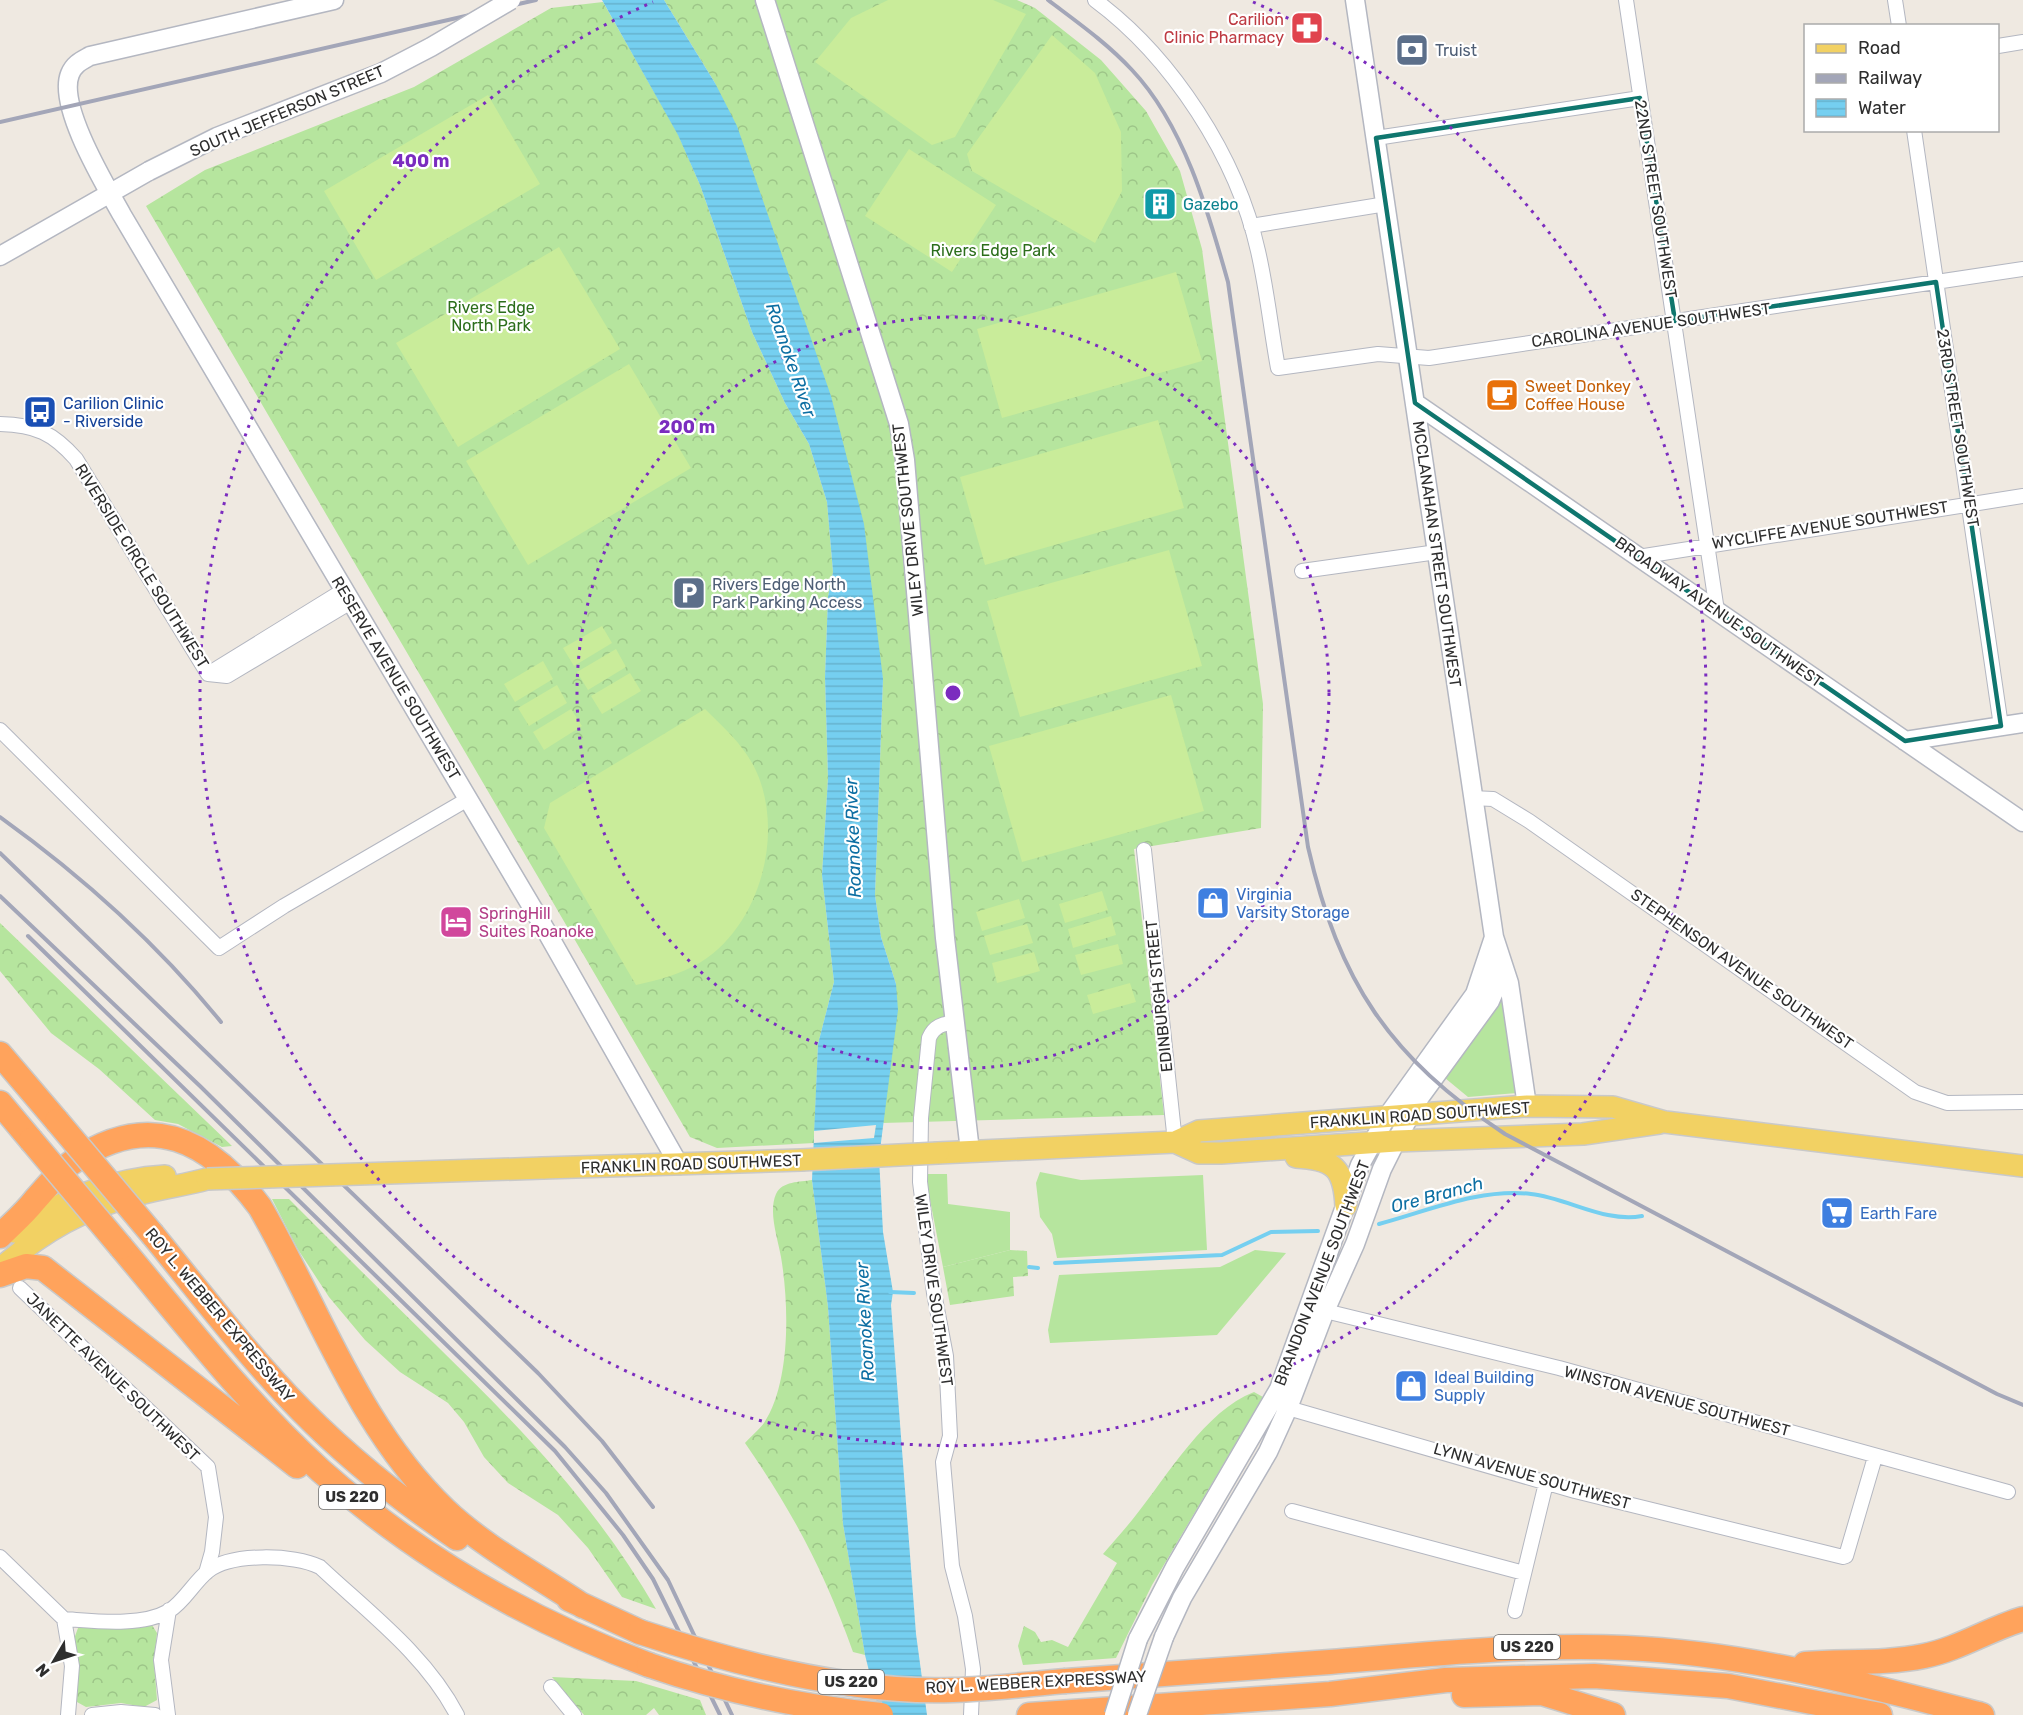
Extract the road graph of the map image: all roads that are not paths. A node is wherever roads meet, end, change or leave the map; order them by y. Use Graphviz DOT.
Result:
graph roads {
  1 [pos="334,0"];
  2 [pos="511,0"];
  3 [pos="765,0"];
  4 [pos="1095,0"];
  5 [pos="1356,0"];
  6 [pos="1626,0"];
  7 [pos="1895,0"];
  8 [pos="1899,24"];
  9 [pos="2023,42"];
  10 [pos="1999,46"];
  11 [pos="1640,98"];
  12 [pos="1914,132"];
  13 [pos="1376,138"];
  14 [pos="110,194"];
  15 [pos="1386,204"];
  16 [pos="1251,226"];
  17 [pos="0,256"];
  18 [pos="2023,269"];
  19 [pos="1936,282"];
  20 [pos="1675,321"];
  21 [pos="1408,357"];
  22 [pos="1415,403"];
  23 [pos="0,424"];
  24 [pos="2023,496"];
  25 [pos="1970,504"];
  26 [pos="1708,544"];
  27 [pos="1437,552"];
  28 [pos="1638,557"];
  29 [pos="1302,570"];
  30 [pos="348,596"];
  31 [pos="1717,611"];
  32 [pos="2023,723"];
  33 [pos="2001,726"];
  34 [pos="0,730"];
  35 [pos="1905,741"];
  36 [pos="1472,798"];
  37 [pos="468,799"];
  38 [pos="2023,822"];
  39 [pos="1144,850"];
  40 [pos="1494,937"];
  41 [pos="954,1022"];
  42 [pos="0,1054"];
  43 [pos="2023,1101"];
  44 [pos="0,1103"];
  45 [pos="1527,1106"];
  46 [pos="1411,1115"];
  47 [pos="1386,1118"];
  48 [pos="1665,1122"];
  49 [pos="1396,1141"];
  50 [pos="1175,1142"];
  51 [pos="1373,1143"];
  52 [pos="970,1152"];
  53 [pos="1221,1153"];
  54 [pos="679,1165"];
  55 [pos="2023,1167"];
  56 [pos="207,1179"];
  57 [pos="1346,1206"];
  58 [pos="0,1236"];
  59 [pos="0,1245"];
  60 [pos="0,1269"];
  61 [pos="10,1281"];
  62 [pos="1317,1309"];
  63 [pos="1281,1403"];
  64 [pos="1875,1457"];
  65 [pos="1545,1483"];
  66 [pos="2008,1492"];
  67 [pos="1292,1511"];
  68 [pos="0,1557"];
  69 [pos="432,1558"];
  70 [pos="206,1573"];
  71 [pos="1524,1573"];
  72 [pos="583,1606"];
  73 [pos="170,1611"];
  74 [pos="1515,1611"];
  75 [pos="64,1619"];
  76 [pos="2023,1619"];
  77 [pos="1779,1668"];
  78 [pos="551,1688"];
  79 [pos="1330,1694"];
  80 [pos="68,1715"];
  81 [pos="92,1715"];
  82 [pos="154,1715"];
  83 [pos="168,1715"];
  84 [pos="457,1715"];
  85 [pos="574,1715"];
  86 [pos="881,1715"];
  87 [pos="971,1715"];
  88 [pos="1029,1715"];
  89 [pos="1114,1715"];
  90 [pos="1137,1715"];
  91 [pos="1613,1715"];
  92 [pos="1880,1715"];
  93 [pos="1982,1715"];
  1 -- 14 [label="main road, RESERVE AVENUE SOUTHWEST"];
  2 -- 14 [label="main road, SOUTH JEFFERSON STREET, bridge"];
  3 -- 41 [label="main road, WILEY DRIVE SOUTHWEST"];
  4 -- 16 [label="street"];
  5 -- 13 [label="main road, MCCLANAHAN STREET SOUTHWEST"];
  6 -- 11 [label="street, 22ND STREET SOUTHWEST"];
  7 -- 8 [label="street"];
  9 -- 10 [label="street"];
  11 -- 13 [label="street"];
  11 -- 20 [label="street, 22ND STREET SOUTHWEST"];
  12 -- 19 [label="street, 23RD STREET SOUTHWEST"];
  13 -- 15 [label="main road, MCCLANAHAN STREET SOUTHWEST"];
  14 -- 17 [label="main road, SOUTH JEFFERSON STREET"];
  14 -- 30 [label="main road, RESERVE AVENUE SOUTHWEST"];
  15 -- 16 [label="street"];
  15 -- 21 [label="main road, MCCLANAHAN STREET SOUTHWEST"];
  16 -- 21 [label="street, CAROLINA AVENUE SOUTHWEST"];
  18 -- 19 [label="street, CAROLINA AVENUE SOUTHWEST"];
  19 -- 20 [label="street, CAROLINA AVENUE SOUTHWEST"];
  19 -- 25 [label="street, 23RD STREET SOUTHWEST"];
  20 -- 21 [label="street, CAROLINA AVENUE SOUTHWEST"];
  20 -- 26 [label="street, 22ND STREET SOUTHWEST"];
  21 -- 22 [label="main road, MCCLANAHAN STREET SOUTHWEST"];
  22 -- 27 [label="main road, MCCLANAHAN STREET SOUTHWEST"];
  22 -- 28 [label="main road, BROADWAY AVENUE SOUTHWEST"];
  23 -- 30 [label="street, RIVERSIDE CIRCLE SOUTHWEST"];
  24 -- 25 [label="street, WYCLIFFE AVENUE SOUTHWEST"];
  25 -- 26 [label="street, WYCLIFFE AVENUE SOUTHWEST"];
  25 -- 33 [label="street, 23RD STREET SOUTHWEST"];
  26 -- 28 [label="street, WYCLIFFE AVENUE SOUTHWEST"];
  26 -- 31 [label="street, 22ND STREET SOUTHWEST"];
  27 -- 29 [label="street"];
  27 -- 36 [label="main road, MCCLANAHAN STREET SOUTHWEST"];
  28 -- 31 [label="main road, BROADWAY AVENUE SOUTHWEST"];
  30 -- 37 [label="main road, RESERVE AVENUE SOUTHWEST"];
  31 -- 35 [label="main road, BROADWAY AVENUE SOUTHWEST"];
  32 -- 33 [label="main road"];
  33 -- 35 [label="main road"];
  34 -- 37 [label="street"];
  35 -- 38 [label="main road, BROADWAY AVENUE SOUTHWEST"];
  36 -- 40 [label="main road, MCCLANAHAN STREET SOUTHWEST"];
  36 -- 43 [label="street, STEPHENSON AVENUE SOUTHWEST"];
  37 -- 54 [label="main road, RESERVE AVENUE SOUTHWEST"];
  39 -- 50 [label="street, EDINBURGH STREET"];
  40 -- 45 [label="main road, MCCLANAHAN STREET SOUTHWEST"];
  40 -- 46 [label="main road, BRANDON AVENUE SOUTHWEST"];
  40 -- 47 [label="main road, BRANDON AVENUE SOUTHWEST"];
  41 -- 52 [label="main road, WILEY DRIVE SOUTHWEST"];
  41 -- 87 [label="street, WILEY DRIVE SOUTHWEST"];
  42 -- 72 [label="highway, ROY L. WEBBER EXPRESSWAY / US 220, bridge"];
  44 -- 69 [label="highway, ROY L. WEBBER EXPRESSWAY / US 220, bridge"];
  45 -- 46 [label="main road, FRANKLIN ROAD SOUTHWEST"];
  45 -- 48 [label="main road, FRANKLIN ROAD SOUTHWEST"];
  46 -- 47 [label="main road, FRANKLIN ROAD SOUTHWEST"];
  46 -- 49 [label="main road, BRANDON AVENUE SOUTHWEST"];
  47 -- 50 [label="main road, FRANKLIN ROAD SOUTHWEST"];
  47 -- 51 [label="main road, BRANDON AVENUE SOUTHWEST"];
  48 -- 49 [label="main road, FRANKLIN ROAD SOUTHWEST"];
  48 -- 55 [label="main road, FRANKLIN ROAD SOUTHWEST"];
  49 -- 51 [label="main road, FRANKLIN ROAD SOUTHWEST"];
  49 -- 62 [label="main road, BRANDON AVENUE SOUTHWEST"];
  50 -- 52 [label="main road, FRANKLIN ROAD SOUTHWEST"];
  50 -- 53 [label="main road, FRANKLIN ROAD SOUTHWEST"];
  51 -- 53 [label="main road, FRANKLIN ROAD SOUTHWEST"];
  51 -- 57 [label="main road, BRANDON AVENUE SOUTHWEST"];
  52 -- 54 [label="main road, FRANKLIN ROAD SOUTHWEST, bridge"];
  53 -- 57 [label="main road"];
  54 -- 56 [label="main road, FRANKLIN ROAD SOUTHWEST, bridge"];
  56 -- 59 [label="main road, FRANKLIN ROAD SOUTHWEST"];
  56 -- 60 [label="main road, FRANKLIN ROAD SOUTHWEST"];
  57 -- 62 [label="main road, BRANDON AVENUE SOUTHWEST"];
  58 -- 72 [label="highway"];
  61 -- 69 [label="highway"];
  61 -- 70 [label="street, JANETTE AVENUE SOUTHWEST"];
  62 -- 63 [label="main road, BRANDON AVENUE SOUTHWEST"];
  62 -- 64 [label="street, WINSTON AVENUE SOUTHWEST"];
  63 -- 65 [label="street, LYNN AVENUE SOUTHWEST"];
  63 -- 89 [label="main road, BRANDON AVENUE SOUTHWEST, bridge"];
  63 -- 90 [label="main road, BRANDON AVENUE SOUTHWEST, bridge"];
  64 -- 65 [label="street, LYNN AVENUE SOUTHWEST"];
  64 -- 66 [label="street, WINSTON AVENUE SOUTHWEST"];
  65 -- 71 [label="street"];
  67 -- 71 [label="street"];
  68 -- 75 [label="street"];
  69 -- 86 [label="highway, ROY L. WEBBER EXPRESSWAY / US 220, bridge"];
  70 -- 73 [label="street"];
  70 -- 84 [label="street"];
  71 -- 74 [label="street"];
  72 -- 77 [label="highway, ROY L. WEBBER EXPRESSWAY / US 220, bridge"];
  73 -- 75 [label="street"];
  73 -- 83 [label="street"];
  75 -- 80 [label="street"];
  76 -- 77 [label="highway"];
  77 -- 93 [label="highway, ROY L. WEBBER EXPRESSWAY / US 220"];
  78 -- 85 [label="street"];
  79 -- 88 [label="highway, ROY L. WEBBER EXPRESSWAY / US 220"];
  79 -- 91 [label="highway"];
  79 -- 92 [label="highway, ROY L. WEBBER EXPRESSWAY / US 220"];
  81 -- 82 [label="street"];
}
